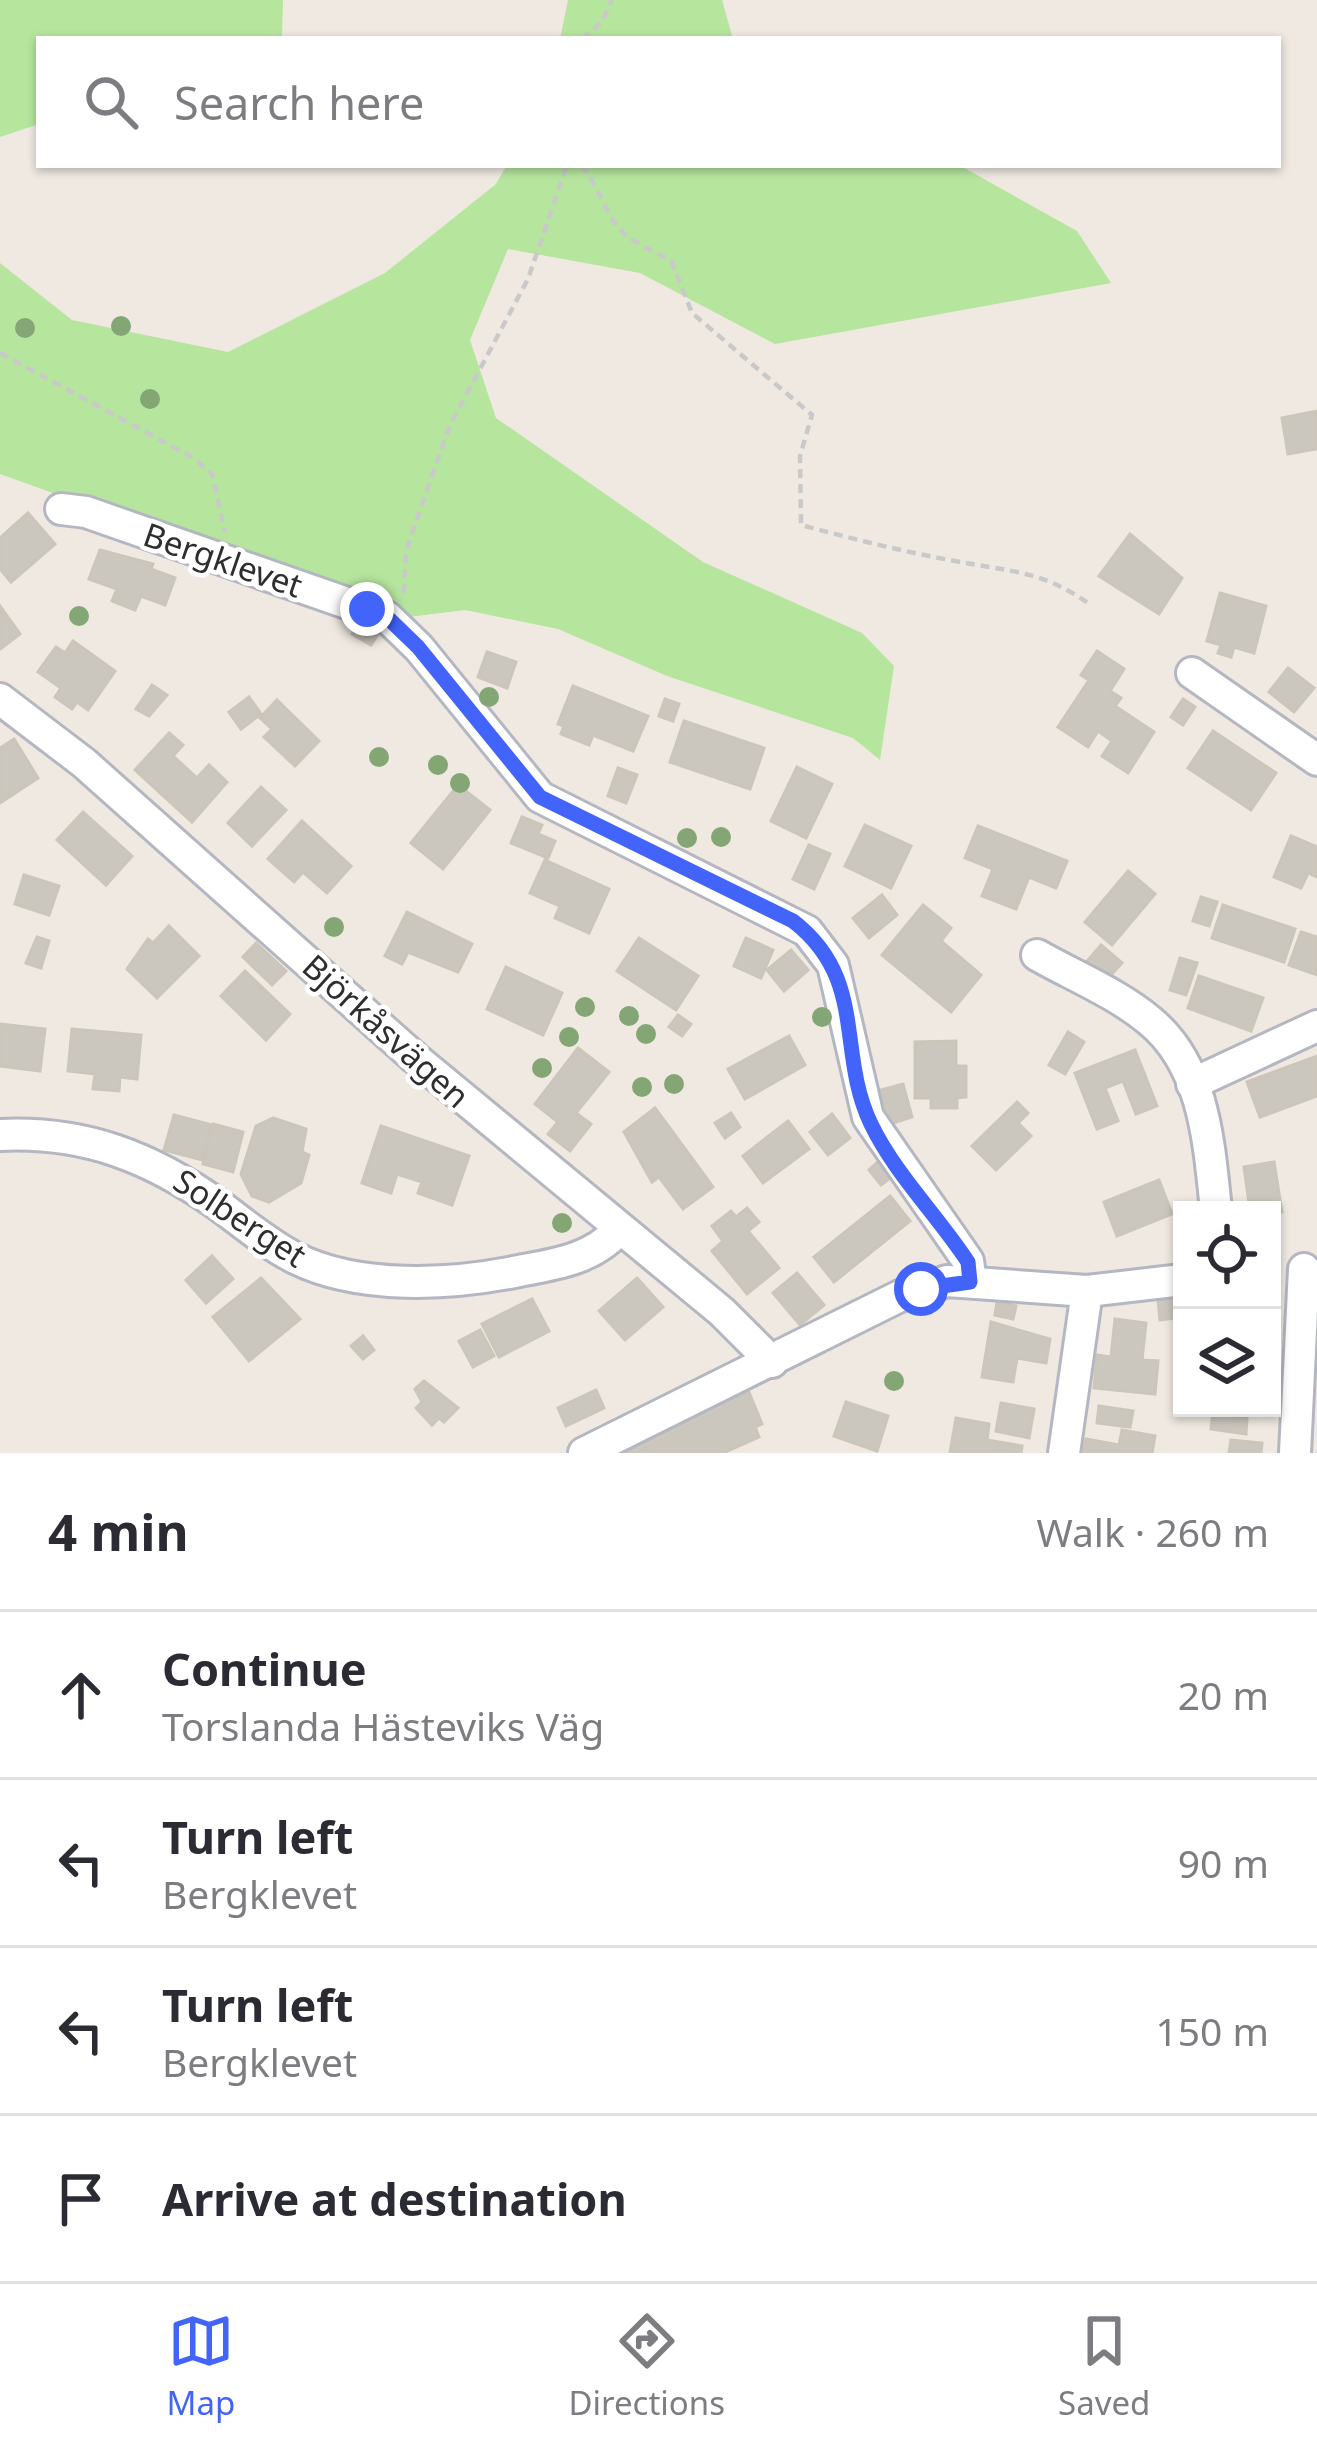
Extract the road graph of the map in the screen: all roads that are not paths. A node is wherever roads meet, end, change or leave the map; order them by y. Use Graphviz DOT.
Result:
graph roads {
  1 [pos="61,509"];
  2 [pos="1192,673"];
  3 [pos="0,699"];
  4 [pos="1317,760"];
  5 [pos="1037,955"];
  6 [pos="1317,1026"];
  7 [pos="1192,1084"];
  8 [pos="0,1135"];
  9 [pos="1215,1201"];
  10 [pos="618,1230"];
  11 [pos="1311,1270"];
  12 [pos="1173,1281"];
  13 [pos="970,1282"];
  14 [pos="1087,1291"];
  15 [pos="772,1362"];
  16 [pos="584,1453"];
  17 [pos="1064,1453"];
  18 [pos="1295,1453"];
  1 -- 13 [label="street, Bergklevet"];
  2 -- 4 [label="street"];
  3 -- 10 [label="street, Björkåsvägen"];
  5 -- 7 [label="street"];
  6 -- 7 [label="street"];
  7 -- 9 [label="street"];
  8 -- 10 [label="street, Solberget"];
  10 -- 15 [label="street, Björkåsvägen"];
  11 -- 18 [label="street"];
  12 -- 14 [label="street"];
  13 -- 14 [label="street"];
  13 -- 15 [label="street"];
  14 -- 17 [label="street"];
  15 -- 16 [label="street"];
}
